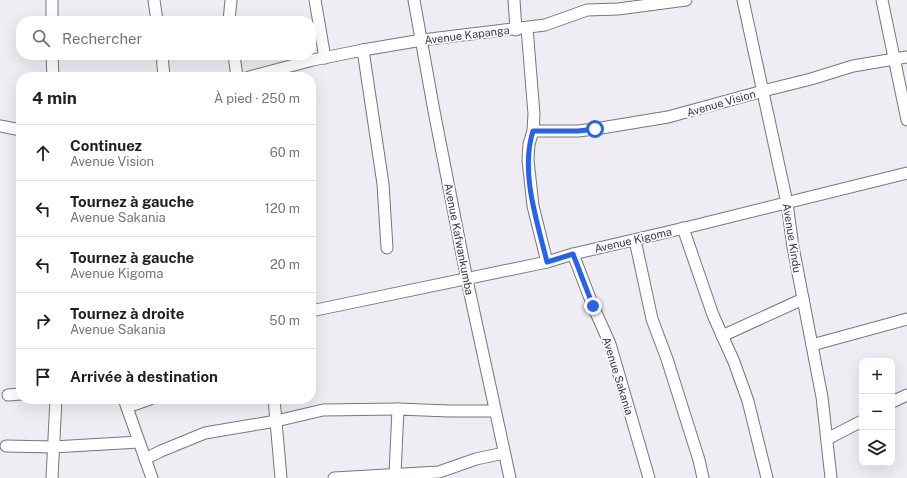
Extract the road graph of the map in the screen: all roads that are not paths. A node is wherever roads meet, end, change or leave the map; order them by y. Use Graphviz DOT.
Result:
graph roads {
  1 [pos="52,0"];
  2 [pos="154,0"];
  3 [pos="231,0"];
  4 [pos="315,0"];
  5 [pos="414,0"];
  6 [pos="514,0"];
  7 [pos="686,0"];
  8 [pos="743,0"];
  9 [pos="882,0"];
  10 [pos="52,16"];
  11 [pos="156,16"];
  12 [pos="229,16"];
  13 [pos="521,29"];
  14 [pos="422,40"];
  15 [pos="363,50"];
  16 [pos="907,57"];
  17 [pos="325,58"];
  18 [pos="895,59"];
  19 [pos="52,60"];
  20 [pos="162,60"];
  21 [pos="235,60"];
  22 [pos="53,72"];
  23 [pos="164,72"];
  24 [pos="236,72"];
  25 [pos="269,72"];
  26 [pos="763,91"];
  27 [pos="907,120"];
  28 [pos="0,126"];
  29 [pos="16,129"];
  30 [pos="533,131"];
  31 [pos="907,173"];
  32 [pos="787,203"];
  33 [pos="683,228"];
  34 [pos="635,240"];
  35 [pos="387,248"];
  36 [pos="573,254"];
  37 [pos="547,262"];
  38 [pos="467,280"];
  39 [pos="803,299"];
  40 [pos="316,310"];
  41 [pos="907,320"];
  42 [pos="722,336"];
  43 [pos="812,345"];
  44 [pos="16,394"];
  45 [pos="8,395"];
  46 [pos="907,395"];
  47 [pos="895,401"];
  48 [pos="56,404"];
  49 [pos="126,404"];
  50 [pos="274,404"];
  51 [pos="398,409"];
  52 [pos="494,411"];
  53 [pos="276,421"];
  54 [pos="859,423"];
  55 [pos="827,439"];
  56 [pos="139,442"];
  57 [pos="6,446"];
  58 [pos="53,447"];
  59 [pos="504,453"];
  60 [pos="146,459"];
  61 [pos="395,474"];
  62 [pos="52,478"];
  63 [pos="152,478"];
  64 [pos="281,478"];
  65 [pos="334,478"];
  66 [pos="510,478"];
  67 [pos="649,478"];
  68 [pos="703,478"];
  69 [pos="767,478"];
  70 [pos="831,478"];
  1 -- 10 [label="street"];
  2 -- 11 [label="street"];
  3 -- 12 [label="street"];
  4 -- 17 [label="street"];
  5 -- 14 [label="street, Avenue Kafwankumba"];
  6 -- 13 [label="street"];
  7 -- 13 [label="street, Avenue Kapanga"];
  8 -- 26 [label="street, Avenue Kindu"];
  9 -- 18 [label="street"];
  13 -- 14 [label="street, Avenue Kapanga"];
  13 -- 30 [label="street"];
  14 -- 15 [label="street, Avenue Kapanga"];
  14 -- 38 [label="street, Avenue Kafwankumba"];
  15 -- 17 [label="street, Avenue Kapanga"];
  15 -- 35 [label="street"];
  16 -- 18 [label="street, Avenue Vision"];
  17 -- 25 [label="street, Avenue Kapanga"];
  18 -- 26 [label="street, Avenue Vision"];
  18 -- 27 [label="street"];
  19 -- 22 [label="street"];
  20 -- 23 [label="street"];
  21 -- 24 [label="street"];
  26 -- 30 [label="street, Avenue Vision"];
  26 -- 32 [label="street, Avenue Kindu"];
  28 -- 29 [label="street"];
  30 -- 37 [label="street"];
  31 -- 32 [label="street, Avenue Kigoma"];
  32 -- 33 [label="street, Avenue Kigoma"];
  32 -- 39 [label="street, Avenue Kindu"];
  33 -- 34 [label="street, Avenue Kigoma"];
  33 -- 42 [label="street"];
  34 -- 36 [label="street, Avenue Kigoma"];
  34 -- 68 [label="street"];
  36 -- 37 [label="street, Avenue Kigoma"];
  36 -- 67 [label="street, Avenue Sakania"];
  37 -- 38 [label="street, Avenue Kigoma"];
  38 -- 40 [label="street, Avenue Kigoma"];
  38 -- 52 [label="street, Avenue Kafwankumba"];
  39 -- 42 [label="street"];
  39 -- 43 [label="street, Avenue Kindu"];
  41 -- 43 [label="street"];
  42 -- 69 [label="street"];
  43 -- 55 [label="street, Avenue Kindu"];
  44 -- 45 [label="street"];
  46 -- 47 [label="street"];
  48 -- 58 [label="street"];
  49 -- 56 [label="street"];
  50 -- 53 [label="street"];
  51 -- 52 [label="street"];
  51 -- 53 [label="street"];
  51 -- 61 [label="street"];
  52 -- 59 [label="street, Avenue Kafwankumba"];
  53 -- 60 [label="street"];
  53 -- 64 [label="street"];
  54 -- 55 [label="street"];
  55 -- 70 [label="street, Avenue Kindu"];
  56 -- 58 [label="street"];
  56 -- 60 [label="street"];
  57 -- 58 [label="street"];
  58 -- 62 [label="street"];
  59 -- 61 [label="street"];
  59 -- 66 [label="street, Avenue Kafwankumba"];
  60 -- 63 [label="street"];
  61 -- 65 [label="street"];
}
